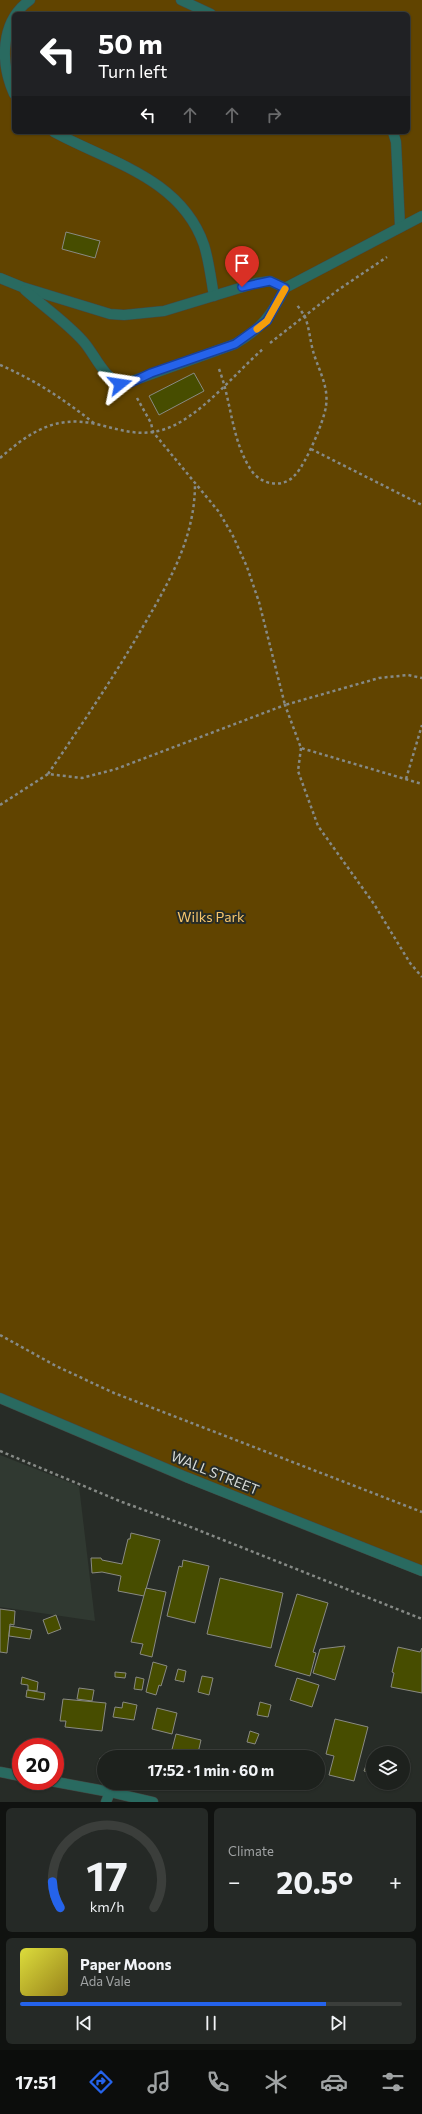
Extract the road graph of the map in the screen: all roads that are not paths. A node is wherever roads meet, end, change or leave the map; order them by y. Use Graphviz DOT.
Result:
graph roads {
  1 [pos="30,0"];
  2 [pos="181,0"];
  3 [pos="15,12"];
  4 [pos="207,12"];
  5 [pos="12,16"];
  6 [pos="12,90"];
  7 [pos="58,134"];
  8 [pos="394,134"];
  9 [pos="422,216"];
  10 [pos="400,226"];
  11 [pos="0,278"];
  12 [pos="22,287"];
  13 [pos="285,288"];
  14 [pos="214,296"];
  15 [pos="0,1398"];
  16 [pos="422,1571"];
  17 [pos="0,1772"];
  18 [pos="12,1774"];
  19 [pos="64,1783"];
  20 [pos="110,1792"];
  21 [pos="106,1802"];
  22 [pos="154,1802"];
  1 -- 3 [label="street"];
  2 -- 4 [label="street"];
  5 -- 6 [label="street"];
  7 -- 14 [label="street"];
  8 -- 10 [label="street"];
  9 -- 10 [label="street"];
  10 -- 13 [label="street"];
  11 -- 12 [label="street"];
  12 -- 13 [label="street"];
  12 -- 14 [label="street"];
  13 -- 14 [label="street"];
  15 -- 16 [label="street, WALL STREET"];
  17 -- 18 [label="street"];
  19 -- 20 [label="street"];
  20 -- 21 [label="street"];
  20 -- 22 [label="street"];
}
